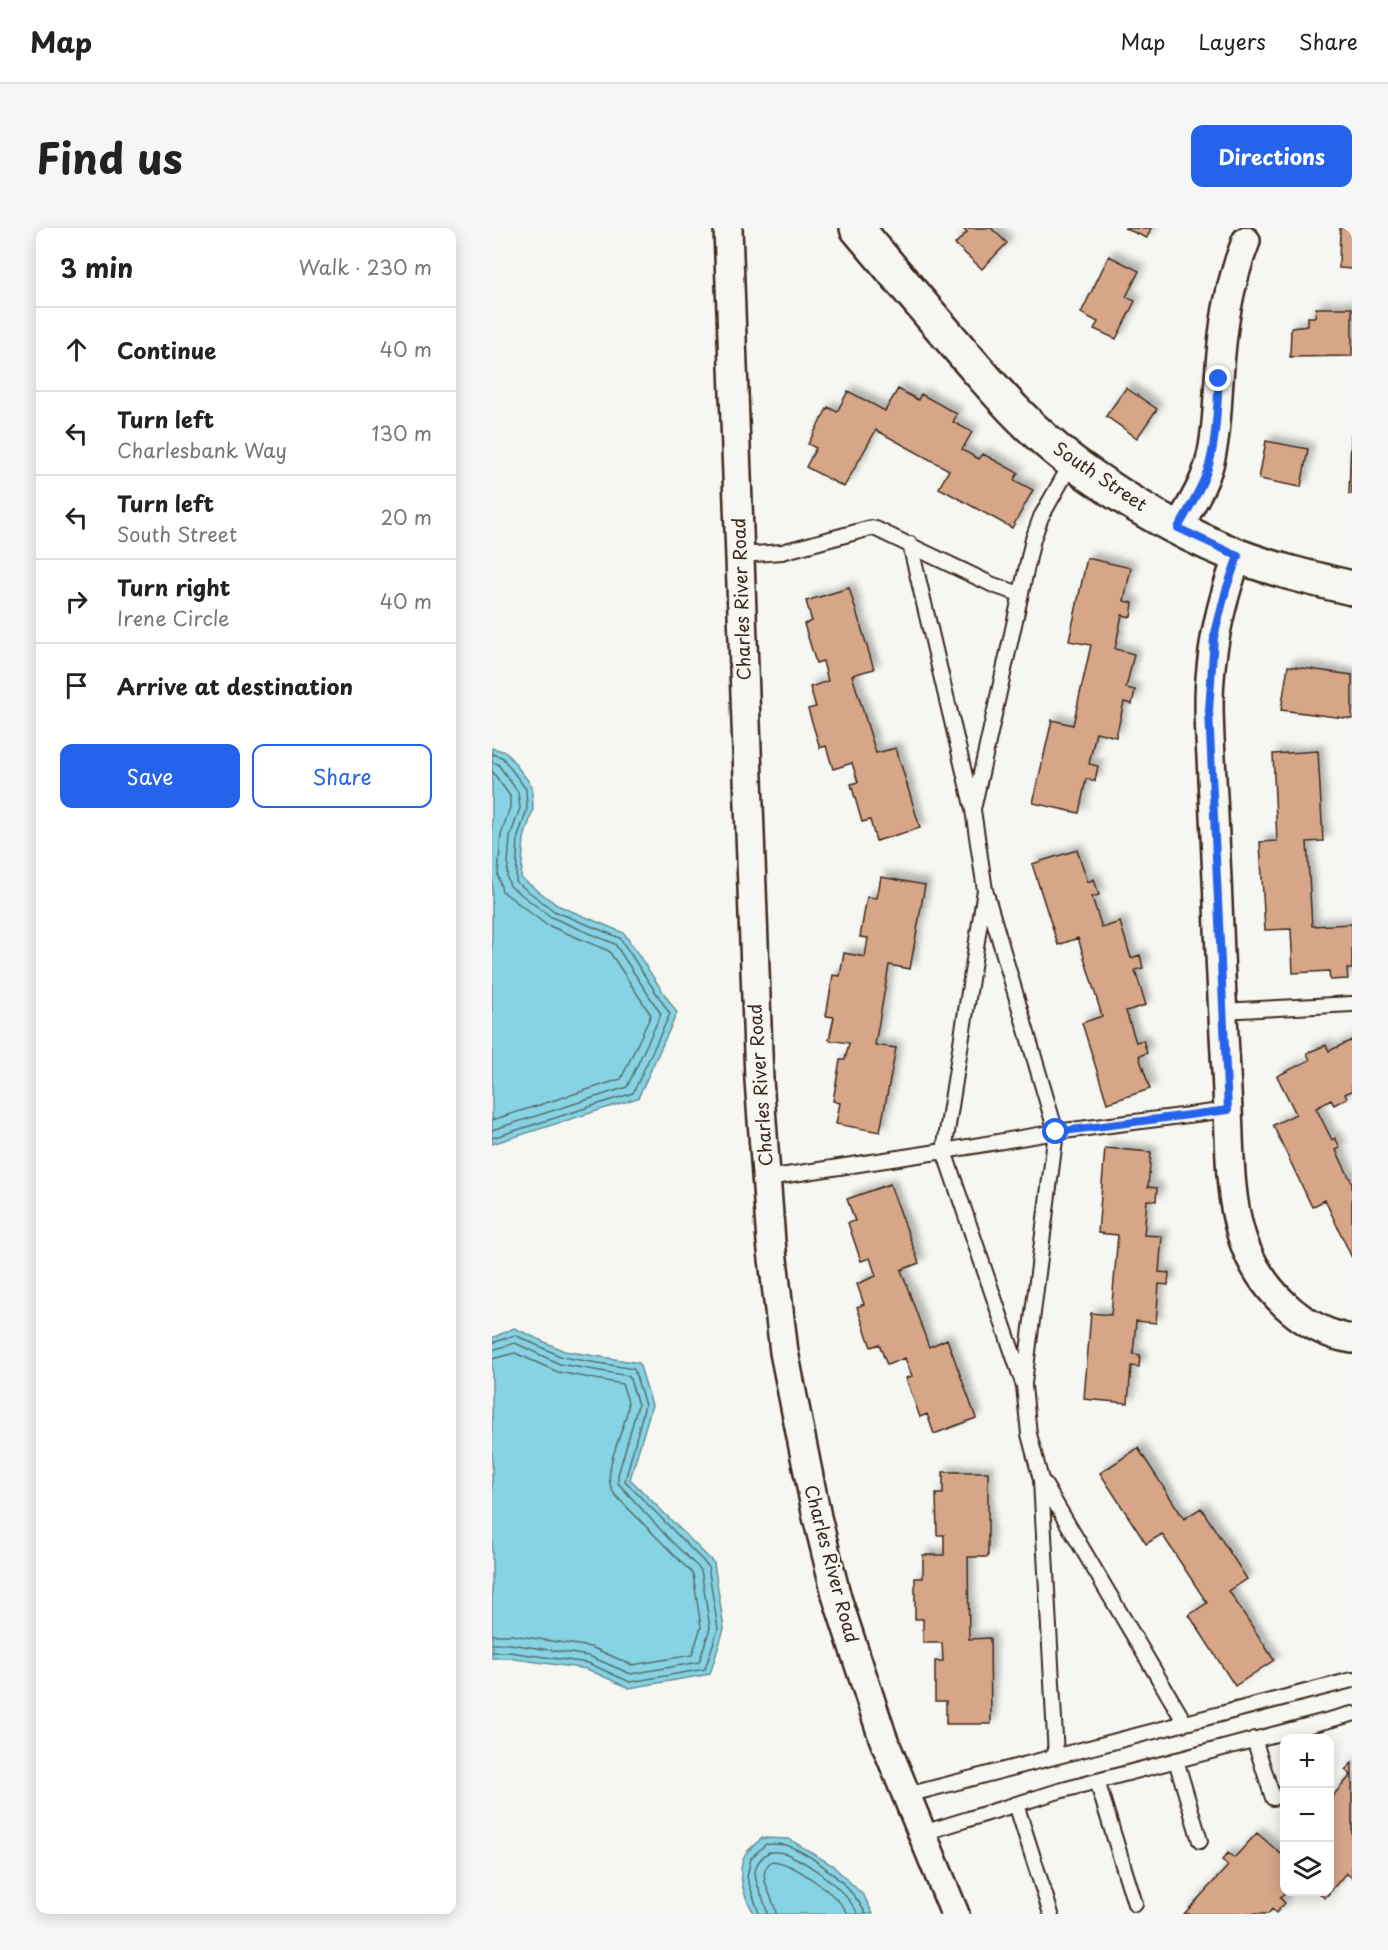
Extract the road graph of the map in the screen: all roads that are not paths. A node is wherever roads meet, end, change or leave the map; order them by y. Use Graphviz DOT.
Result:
graph roads {
  1 [pos="728,228"];
  2 [pos="857,228"];
  3 [pos="1246,241"];
  4 [pos="1072,462"];
  5 [pos="1178,528"];
  6 [pos="910,544"];
  7 [pos="741,555"];
  8 [pos="1238,556"];
  9 [pos="1352,588"];
  10 [pos="1020,594"];
  11 [pos="973,810"];
  12 [pos="985,890"];
  13 [pos="1352,1004"];
  14 [pos="1222,1011"];
  15 [pos="1228,1110"];
  16 [pos="1056,1132"];
  17 [pos="944,1151"];
  18 [pos="767,1178"];
  19 [pos="1352,1339"];
  20 [pos="1024,1386"];
  21 [pos="1041,1480"];
  22 [pos="1352,1680"];
  23 [pos="1352,1714"];
  24 [pos="1185,1723"];
  25 [pos="1254,1739"];
  26 [pos="1056,1756"];
  27 [pos="1176,1760"];
  28 [pos="1097,1781"];
  29 [pos="906,1795"];
  30 [pos="1273,1798"];
  31 [pos="1016,1804"];
  32 [pos="923,1833"];
  33 [pos="1200,1841"];
  34 [pos="1135,1904"];
  35 [pos="955,1914"];
  36 [pos="1051,1914"];
  1 -- 7 [label="street, Charles River Road"];
  2 -- 4 [label="main road, South Street"];
  3 -- 5 [label="street"];
  4 -- 5 [label="main road, South Street"];
  4 -- 10 [label="lane"];
  5 -- 8 [label="main road, South Street"];
  6 -- 7 [label="lane"];
  6 -- 10 [label="lane"];
  6 -- 11 [label="lane"];
  7 -- 18 [label="street, Charles River Road"];
  8 -- 9 [label="main road, South Street"];
  8 -- 14 [label="street"];
  10 -- 11 [label="lane"];
  11 -- 12 [label="lane"];
  12 -- 16 [label="lane"];
  12 -- 17 [label="lane"];
  13 -- 14 [label="lane"];
  14 -- 15 [label="street"];
  15 -- 16 [label="lane"];
  15 -- 19 [label="street"];
  16 -- 17 [label="lane"];
  16 -- 20 [label="lane"];
  17 -- 18 [label="lane"];
  17 -- 20 [label="lane"];
  18 -- 29 [label="street, Charles River Road"];
  20 -- 21 [label="lane"];
  21 -- 24 [label="lane"];
  21 -- 26 [label="lane"];
  22 -- 24 [label="lane"];
  23 -- 25 [label="lane"];
  24 -- 26 [label="lane"];
  25 -- 27 [label="lane"];
  25 -- 30 [label="lane"];
  26 -- 29 [label="lane"];
  27 -- 28 [label="lane"];
  27 -- 33 [label="lane"];
  28 -- 31 [label="lane"];
  28 -- 34 [label="lane"];
  29 -- 32 [label="street, Charles River Road"];
  31 -- 32 [label="lane"];
  31 -- 36 [label="lane"];
  32 -- 35 [label="street, Charles River Road"];
}
